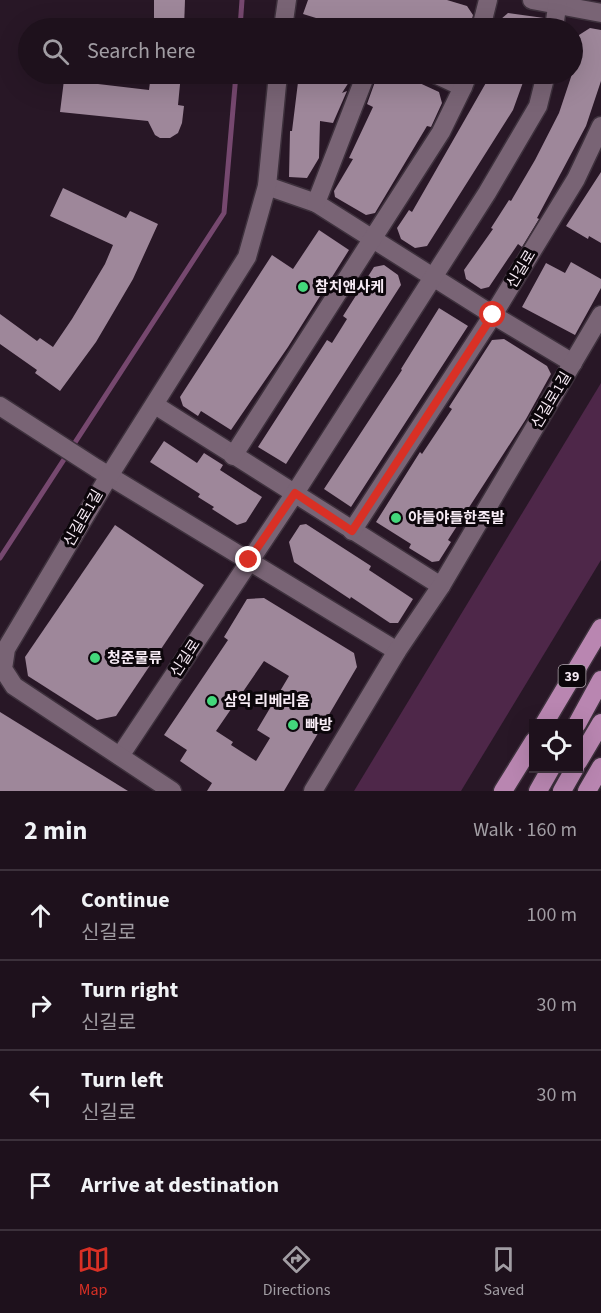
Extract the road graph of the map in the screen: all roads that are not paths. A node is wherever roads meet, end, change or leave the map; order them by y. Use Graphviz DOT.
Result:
graph roads {
  1 [pos="287,0"];
  2 [pos="488,0"];
  3 [pos="532,0"];
  4 [pos="558,2"];
  5 [pos="601,13"];
  6 [pos="284,18"];
  7 [pos="484,18"];
  8 [pos="556,18"];
  9 [pos="277,84"];
  10 [pos="362,84"];
  11 [pos="464,84"];
  12 [pos="544,84"];
  13 [pos="601,126"];
  14 [pos="267,186"];
  15 [pos="316,203"];
  16 [pos="373,240"];
  17 [pos="432,276"];
  18 [pos="493,315"];
  19 [pos="601,315"];
  20 [pos="573,363"];
  21 [pos="154,405"];
  22 [pos="0,406"];
  23 [pos="233,456"];
  24 [pos="102,472"];
  25 [pos="295,493"];
  26 [pos="352,531"];
  27 [pos="249,560"];
  28 [pos="441,586"];
  29 [pos="601,628"];
  30 [pos="397,651"];
  31 [pos="601,680"];
  32 [pos="546,719"];
  33 [pos="578,719"];
  34 [pos="601,723"];
  35 [pos="529,749"];
  36 [pos="583,755"];
  37 [pos="120,756"];
  38 [pos="601,767"];
  39 [pos="548,773"];
  40 [pos="572,773"];
  41 [pos="172,791"];
  42 [pos="313,791"];
  43 [pos="503,791"];
  44 [pos="538,791"];
  45 [pos="562,791"];
  46 [pos="587,791"];
  1 -- 6 [label="street"];
  2 -- 7 [label="street"];
  3 -- 4 [label="street"];
  4 -- 5 [label="street"];
  4 -- 8 [label="street"];
  9 -- 14 [label="street, 신길로1길"];
  10 -- 15 [label="street"];
  11 -- 16 [label="street"];
  12 -- 17 [label="street, 신길로"];
  13 -- 18 [label="street, 신길로"];
  14 -- 15 [label="street"];
  14 -- 21 [label="street, 신길로1길"];
  15 -- 16 [label="street"];
  16 -- 17 [label="street"];
  16 -- 23 [label="street"];
  17 -- 18 [label="street"];
  17 -- 25 [label="street, 신길로"];
  18 -- 20 [label="street"];
  18 -- 26 [label="street, 신길로"];
  19 -- 20 [label="street, 신길로1길"];
  20 -- 28 [label="street, 신길로1길"];
  21 -- 23 [label="street"];
  21 -- 24 [label="street, 신길로1길"];
  22 -- 24 [label="street"];
  23 -- 25 [label="street"];
  24 -- 27 [label="street"];
  24 -- 37 [label="street, 신길로1길"];
  25 -- 26 [label="street"];
  25 -- 27 [label="street, 신길로"];
  26 -- 28 [label="street"];
  27 -- 30 [label="street"];
  27 -- 37 [label="street, 신길로"];
  28 -- 30 [label="street, 신길로1길"];
  29 -- 32 [label="main road, 39"];
  30 -- 42 [label="street, 신길로1길"];
  31 -- 33 [label="main road"];
  34 -- 36 [label="main road"];
  35 -- 43 [label="main road"];
  37 -- 41 [label="street, 신길로1길"];
  38 -- 46 [label="main road"];
  39 -- 44 [label="main road"];
  40 -- 45 [label="main road"];
}
